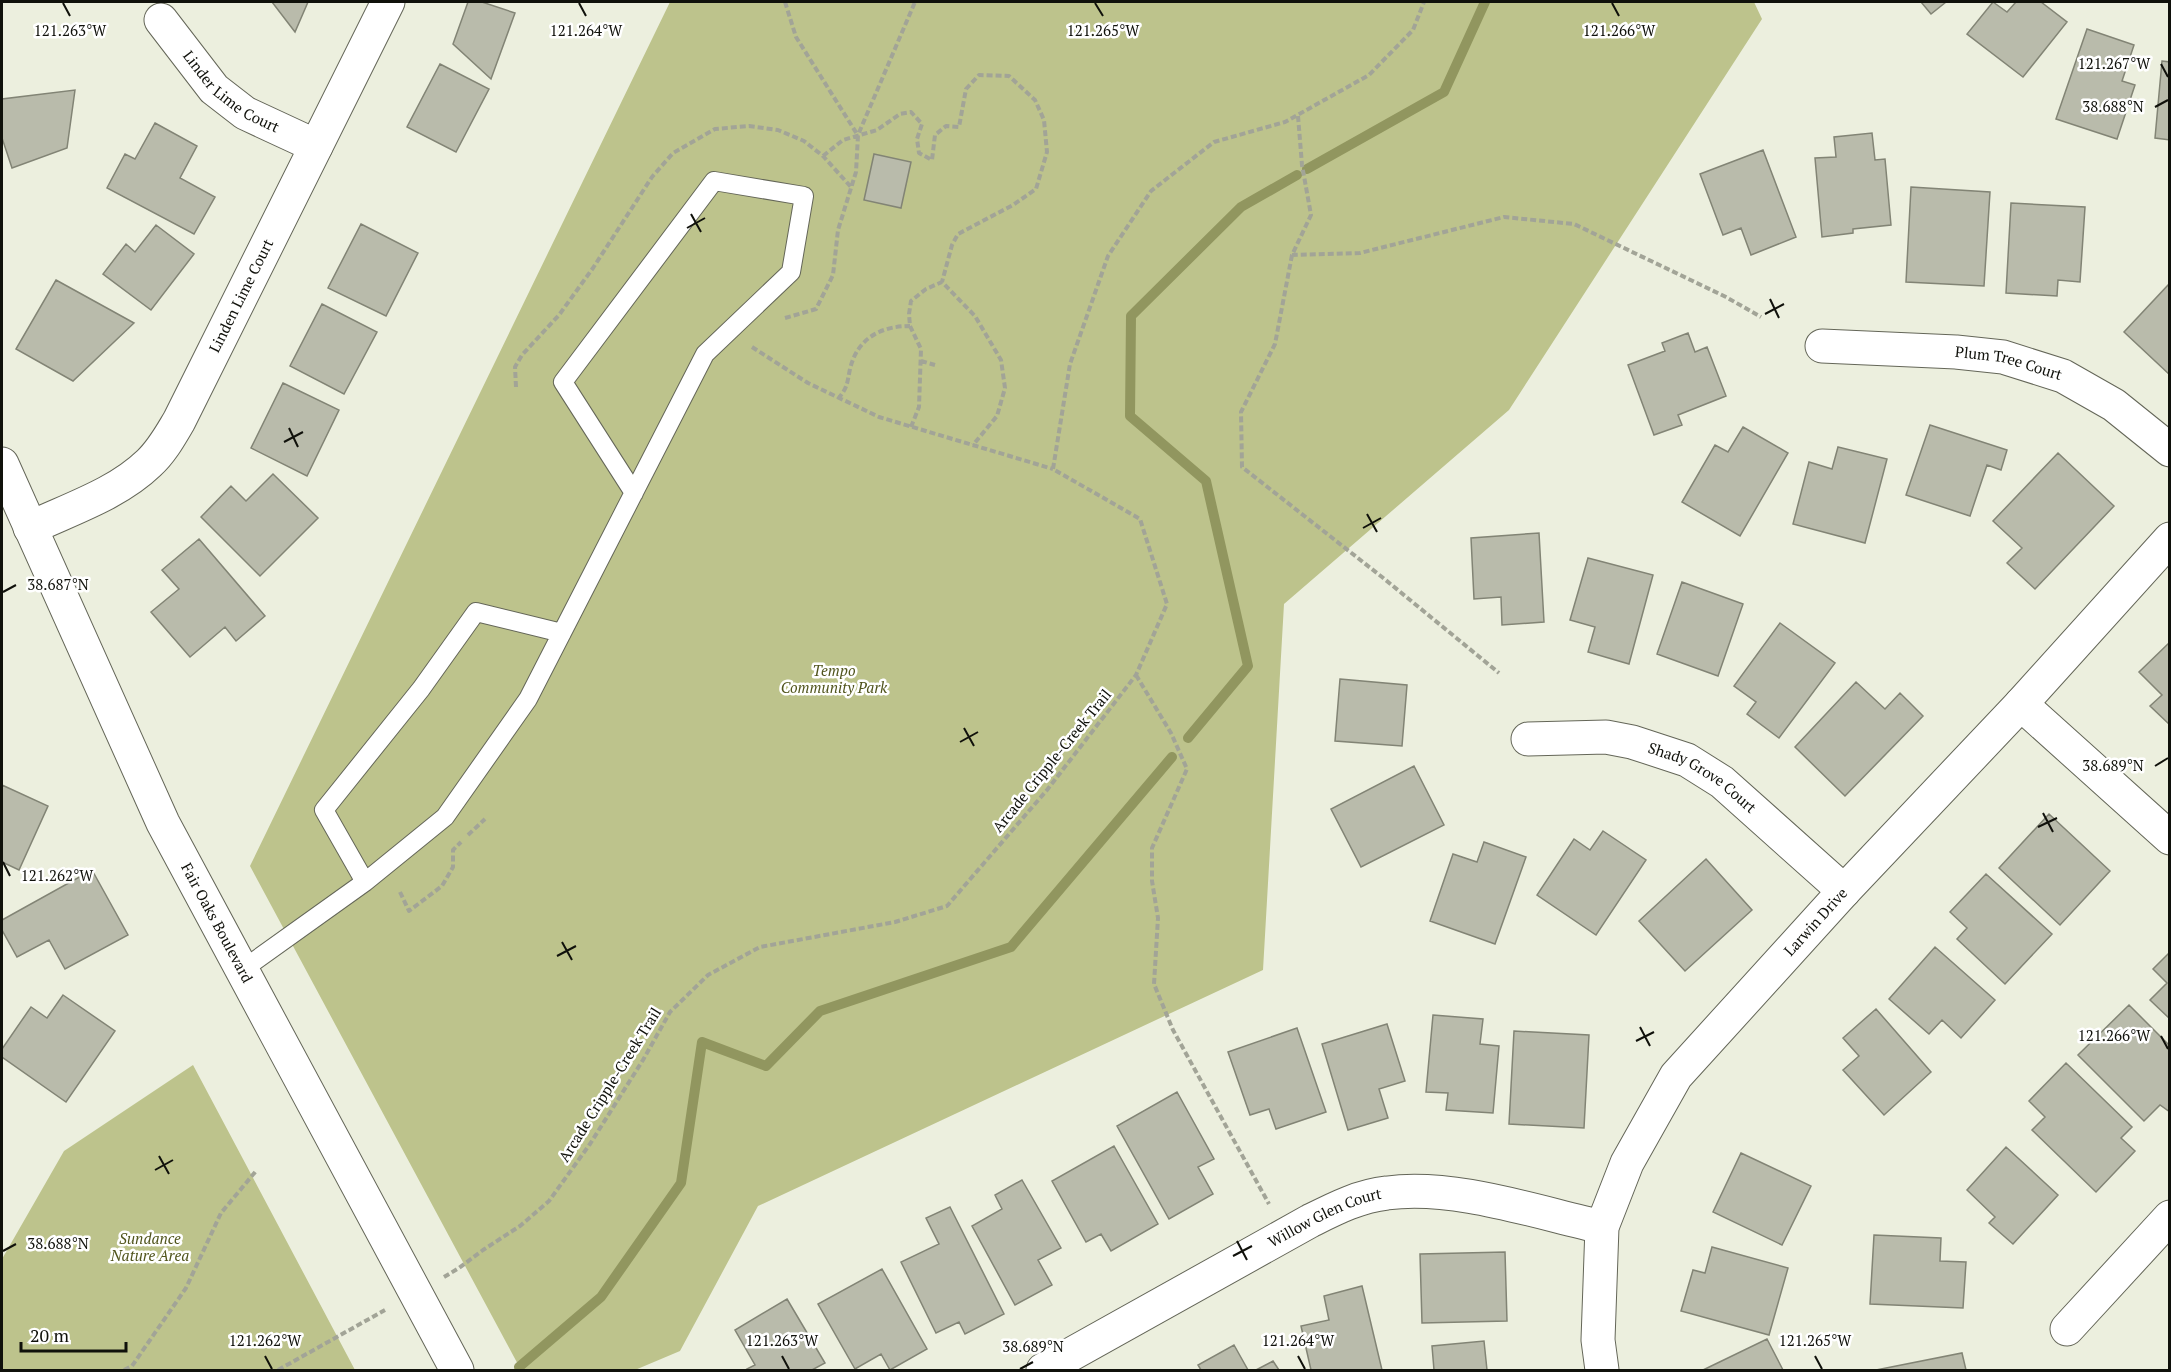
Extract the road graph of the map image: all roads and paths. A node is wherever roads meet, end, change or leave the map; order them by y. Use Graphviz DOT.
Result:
graph roads {
  1 [pos="388,2"];
  2 [pos="785,2"];
  3 [pos="915,2"];
  4 [pos="1424,2"];
  5 [pos="161,20"];
  6 [pos="1298,116"];
  7 [pos="858,135"];
  8 [pos="316,146"];
  9 [pos="823,156"];
  10 [pos="1292,255"];
  11 [pos="942,282"];
  12 [pos="816,309"];
  13 [pos="1761,317"];
  14 [pos="910,327"];
  15 [pos="1822,346"];
  16 [pos="752,347"];
  17 [pos="921,361"];
  18 [pos="935,365"];
  19 [pos="838,399"];
  20 [pos="911,426"];
  21 [pos="973,446"];
  22 [pos="2169,450"];
  23 [pos="2,464"];
  24 [pos="1053,469"];
  25 [pos="634,493"];
  26 [pos="30,528"];
  27 [pos="2169,539"];
  28 [pos="562,633"];
  29 [pos="1499,673"];
  30 [pos="1136,675"];
  31 [pos="2021,704"];
  32 [pos="1528,739"];
  33 [pos="485,819"];
  34 [pos="2169,838"];
  35 [pos="365,882"];
  36 [pos="1844,891"];
  37 [pos="400,892"];
  38 [pos="242,970"];
  39 [pos="256,1172"];
  40 [pos="1272,1210"];
  41 [pos="2169,1217"];
  42 [pos="1602,1227"];
  43 [pos="416,1292"];
  44 [pos="2067,1329"];
  45 [pos="124,1371"];
  46 [pos="278,1371"];
  47 [pos="457,1371"];
  48 [pos="1043,1371"];
  49 [pos="1602,1371"];
  1 -- 8 [label="street, Linden Lime Court"];
  2 -- 7 [label="path"];
  3 -- 7 [label="path"];
  4 -- 6 [label="path"];
  5 -- 8 [label="street, Linder Lime Court"];
  6 -- 10 [label="path"];
  6 -- 24 [label="path"];
  7 -- 9 [label="path"];
  7 -- 11 [label="path"];
  7 -- 12 [label="path"];
  8 -- 26 [label="street, Linden Lime Court"];
  10 -- 13 [label="path"];
  10 -- 29 [label="path"];
  11 -- 14 [label="path"];
  11 -- 21 [label="path"];
  14 -- 17 [label="path"];
  14 -- 19 [label="path"];
  15 -- 22 [label="street, Plum Tree Court"];
  16 -- 19 [label="path, Arcade Cripple-Creek Trail"];
  17 -- 18 [label="path"];
  17 -- 20 [label="path"];
  19 -- 20 [label="path, Arcade Cripple-Creek Trail"];
  20 -- 21 [label="path, Arcade Cripple-Creek Trail"];
  21 -- 24 [label="path, Arcade Cripple-Creek Trail"];
  23 -- 26 [label="street, Fair Oaks Boulevard"];
  24 -- 30 [label="path, Arcade Cripple-Creek Trail"];
  25 -- 25 [label="lane"];
  25 -- 28 [label="lane"];
  26 -- 38 [label="street, Fair Oaks Boulevard"];
  27 -- 31 [label="street, Larwin Drive"];
  28 -- 35 [label="lane"];
  28 -- 35 [label="lane"];
  30 -- 40 [label="path"];
  30 -- 43 [label="path, Arcade Cripple-Creek Trail"];
  31 -- 34 [label="street"];
  31 -- 36 [label="street, Larwin Drive"];
  32 -- 36 [label="street, Shady Grove Court"];
  33 -- 37 [label="path"];
  35 -- 38 [label="lane"];
  36 -- 42 [label="street, Larwin Drive"];
  38 -- 43 [label="street, Fair Oaks Boulevard"];
  39 -- 45 [label="path"];
  41 -- 44 [label="street"];
  42 -- 48 [label="street, Willow Glen Court"];
  42 -- 49 [label="street, Larwin Drive"];
  43 -- 46 [label="path, Arcade Cripple-Creek Trail"];
  43 -- 47 [label="street, Fair Oaks Boulevard"];
}
